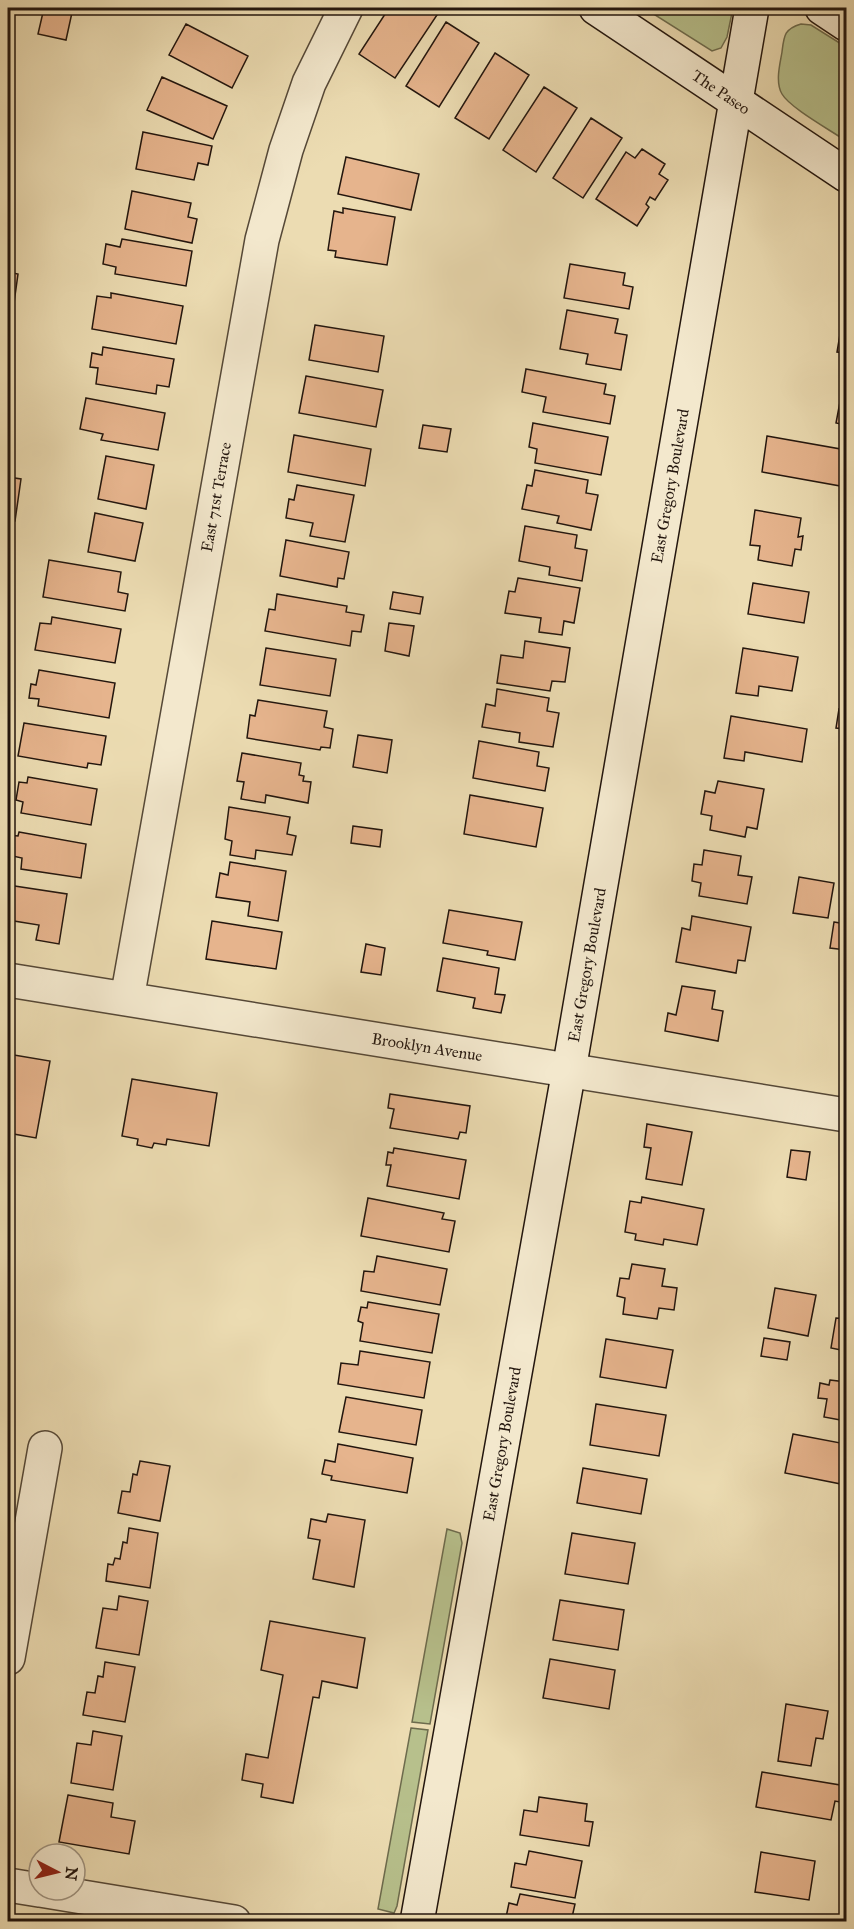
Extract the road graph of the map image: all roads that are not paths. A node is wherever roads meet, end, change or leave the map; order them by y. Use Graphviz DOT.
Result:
graph roads {
  1 [pos="346,8"];
  2 [pos="596,8"];
  3 [pos="752,8"];
  4 [pos="822,8"];
  5 [pos="846,24"];
  6 [pos="736,101"];
  7 [pos="846,175"];
  8 [pos="8,980"];
  9 [pos="127,999"];
  10 [pos="569,1070"];
  11 [pos="846,1114"];
  12 [pos="45,1448"];
  13 [pos="8,1658"];
  14 [pos="8,1885"];
  15 [pos="27,1888"];
  16 [pos="87,1898"];
  17 [pos="234,1922"];
  18 [pos="417,1922"];
  1 -- 9 [label="street, East 71st Terrace"];
  2 -- 6 [label="street, The Paseo"];
  3 -- 6 [label="street, East Gregory Boulevard"];
  4 -- 5 [label="street"];
  6 -- 7 [label="street, The Paseo"];
  6 -- 10 [label="street, East Gregory Boulevard"];
  8 -- 9 [label="street, Brooklyn Avenue"];
  9 -- 10 [label="street, Brooklyn Avenue"];
  10 -- 11 [label="street, Brooklyn Avenue"];
  10 -- 18 [label="street, East Gregory Boulevard"];
  12 -- 13 [label="street"];
  14 -- 15 [label="street"];
  16 -- 17 [label="street"];
}
